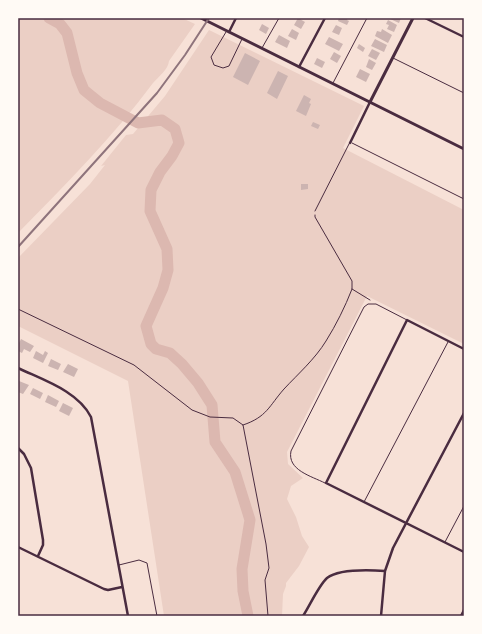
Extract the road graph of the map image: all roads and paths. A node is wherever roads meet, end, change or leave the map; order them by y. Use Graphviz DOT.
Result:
graph roads {
  1 [pos="201,18"];
  2 [pos="236,18"];
  3 [pos="279,18"];
  4 [pos="325,18"];
  5 [pos="367,18"];
  6 [pos="413,18"];
  7 [pos="425,18"];
  8 [pos="228,31"];
  9 [pos="464,37"];
  10 [pos="242,38"];
  11 [pos="262,48"];
  12 [pos="393,58"];
  13 [pos="299,67"];
  14 [pos="333,84"];
  15 [pos="464,93"];
  16 [pos="370,102"];
  17 [pos="350,143"];
  18 [pos="464,149"];
  19 [pos="464,199"];
  20 [pos="316,211"];
  21 [pos="352,289"];
  22 [pos="376,304"];
  23 [pos="18,309"];
  24 [pos="407,320"];
  25 [pos="448,341"];
  26 [pos="464,349"];
  27 [pos="18,368"];
  28 [pos="464,413"];
  29 [pos="243,425"];
  30 [pos="18,448"];
  31 [pos="326,483"];
  32 [pos="364,503"];
  33 [pos="464,506"];
  34 [pos="406,523"];
  35 [pos="445,543"];
  36 [pos="18,547"];
  37 [pos="464,552"];
  38 [pos="38,556"];
  39 [pos="118,565"];
  40 [pos="385,571"];
  41 [pos="122,587"];
  42 [pos="464,610"];
  43 [pos="128,616"];
  44 [pos="157,616"];
  45 [pos="268,616"];
  46 [pos="303,616"];
  47 [pos="381,616"];
  48 [pos="461,616"];
  1 -- 8 [label="street"];
  2 -- 8 [label="street"];
  3 -- 11 [label="lane"];
  4 -- 13 [label="street"];
  5 -- 14 [label="lane"];
  6 -- 12 [label="street"];
  7 -- 9 [label="street"];
  8 -- 10 [label="street"];
  8 -- 10 [label="lane"];
  10 -- 11 [label="street"];
  11 -- 13 [label="street"];
  12 -- 15 [label="lane"];
  12 -- 16 [label="street"];
  13 -- 14 [label="street"];
  14 -- 16 [label="street"];
  16 -- 17 [label="street"];
  16 -- 18 [label="street"];
  17 -- 19 [label="lane"];
  17 -- 20 [label="lane"];
  20 -- 21 [label="path"];
  21 -- 22 [label="path"];
  21 -- 29 [label="path"];
  22 -- 24 [label="lane"];
  22 -- 31 [label="lane"];
  23 -- 29 [label="path"];
  24 -- 25 [label="street"];
  24 -- 31 [label="street"];
  25 -- 26 [label="street"];
  25 -- 32 [label="lane"];
  27 -- 39 [label="street"];
  28 -- 34 [label="street"];
  29 -- 45 [label="path"];
  30 -- 38 [label="street"];
  31 -- 32 [label="street"];
  32 -- 34 [label="street"];
  33 -- 35 [label="lane"];
  34 -- 35 [label="street"];
  34 -- 40 [label="street"];
  35 -- 37 [label="street"];
  36 -- 38 [label="street"];
  38 -- 41 [label="street"];
  39 -- 41 [label="street"];
  39 -- 44 [label="lane"];
  40 -- 46 [label="street"];
  40 -- 47 [label="street"];
  41 -- 43 [label="street"];
  42 -- 48 [label="street"];
}
